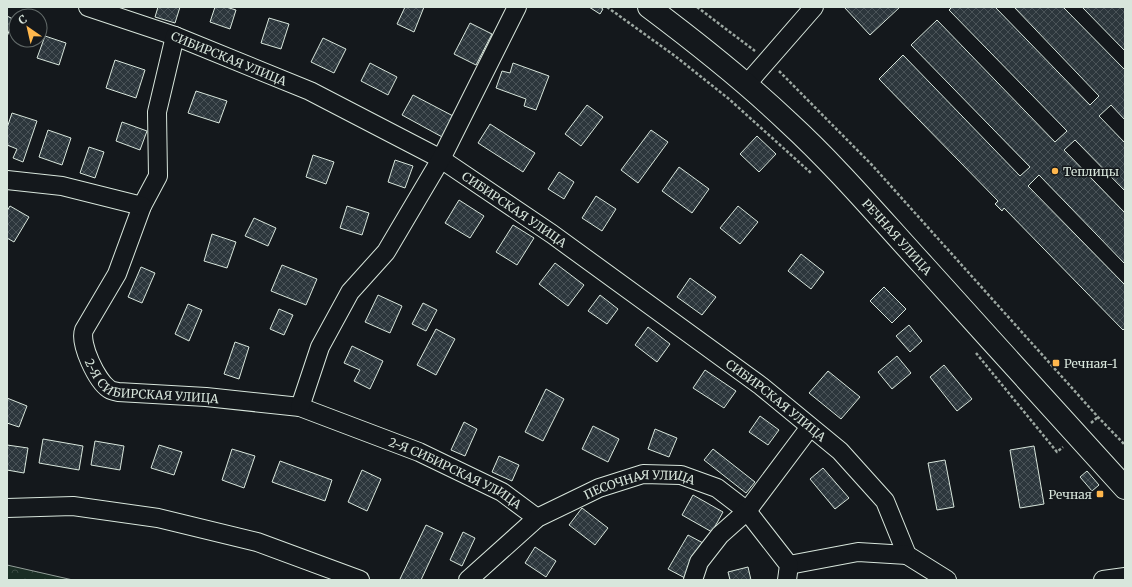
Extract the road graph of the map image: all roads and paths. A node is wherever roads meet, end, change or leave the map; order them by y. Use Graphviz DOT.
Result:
graph roads {
  1 [pos="88,7"];
  2 [pos="517,7"];
  3 [pos="607,7"];
  4 [pos="649,7"];
  5 [pos="697,7"];
  6 [pos="814,7"];
  7 [pos="175,36"];
  8 [pos="767,60"];
  9 [pos="746,85"];
  10 [pos="441,159"];
  11 [pos="812,173"];
  12 [pos="7,180"];
  13 [pos="142,206"];
  14 [pos="971,348"];
  15 [pos="300,407"];
  16 [pos="810,427"];
  17 [pos="1125,445"];
  18 [pos="1058,452"];
  19 [pos="1125,488"];
  20 [pos="7,508"];
  21 [pos="747,511"];
  22 [pos="537,518"];
  23 [pos="907,555"];
  24 [pos="788,572"];
  25 [pos="1125,578"];
  26 [pos="360,580"];
  27 [pos="468,580"];
  28 [pos="693,580"];
  29 [pos="947,580"];
  30 [pos="1103,580"];
  1 -- 7 [label="street, СИБИРСКАЯ УЛИЦА"];
  2 -- 10 [label="street"];
  3 -- 11 [label="path"];
  4 -- 9 [label="main road, РЕЧНАЯ УЛИЦА"];
  5 -- 8 [label="path"];
  6 -- 8 [label="street"];
  7 -- 10 [label="street, СИБИРСКАЯ УЛИЦА"];
  7 -- 13 [label="street, 2-Я СИБИРСКАЯ УЛИЦА"];
  8 -- 9 [label="street"];
  8 -- 17 [label="path"];
  9 -- 19 [label="main road, РЕЧНАЯ УЛИЦА"];
  10 -- 15 [label="street"];
  10 -- 16 [label="street, СИБИРСКАЯ УЛИЦА"];
  12 -- 13 [label="street"];
  13 -- 15 [label="street, 2-Я СИБИРСКАЯ УЛИЦА"];
  14 -- 18 [label="path"];
  15 -- 22 [label="street, 2-Я СИБИРСКАЯ УЛИЦА"];
  16 -- 21 [label="street"];
  16 -- 23 [label="street, СИБИРСКАЯ УЛИЦА"];
  20 -- 26 [label="street"];
  21 -- 22 [label="street, ПЕСОЧНАЯ УЛИЦА"];
  21 -- 24 [label="street, ПЕСОЧНАЯ УЛИЦА"];
  21 -- 28 [label="street"];
  22 -- 27 [label="street, ПЕСОЧНАЯ УЛИЦА"];
  23 -- 24 [label="street"];
  23 -- 29 [label="street"];
  25 -- 30 [label="street"];
}
